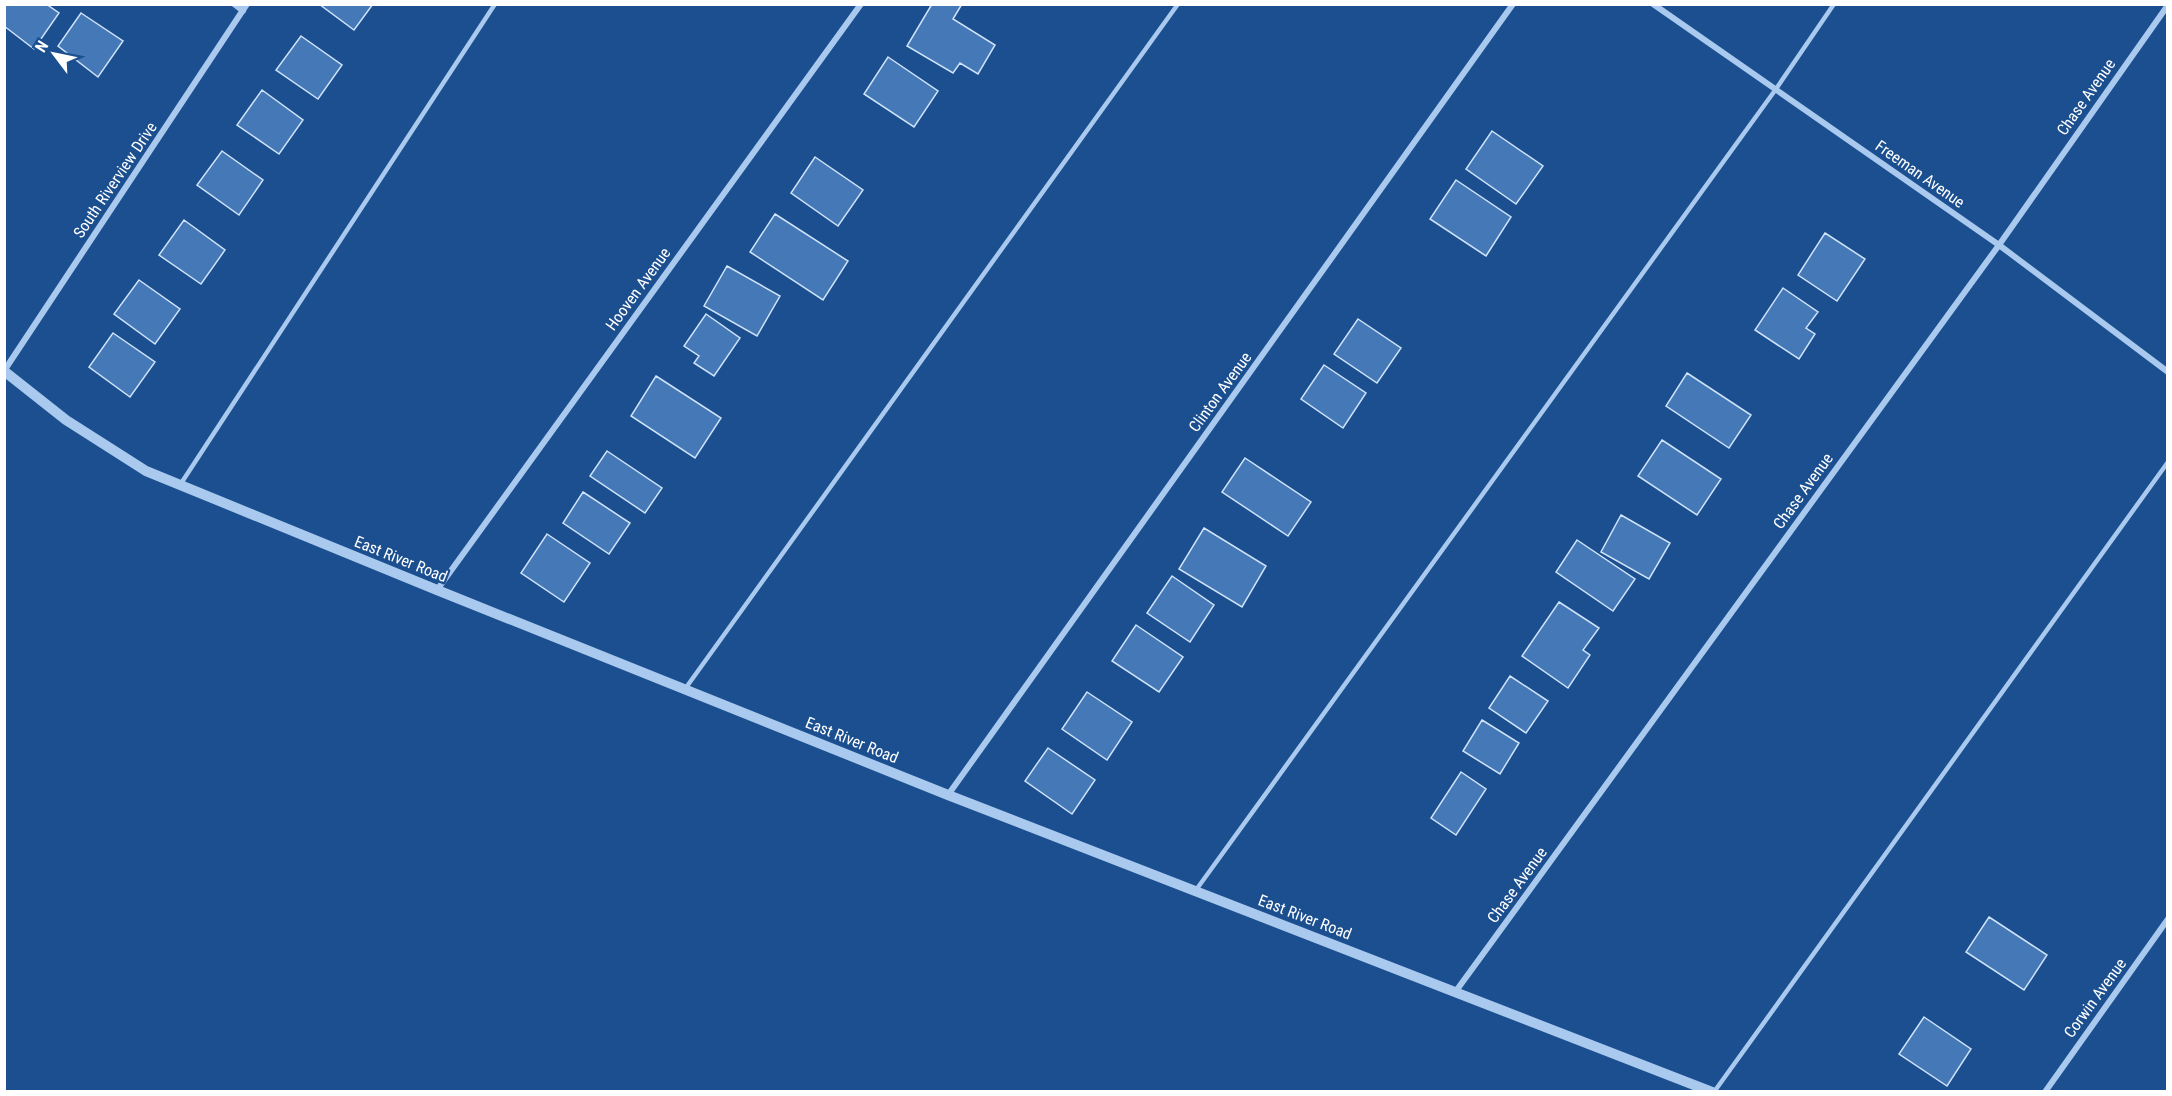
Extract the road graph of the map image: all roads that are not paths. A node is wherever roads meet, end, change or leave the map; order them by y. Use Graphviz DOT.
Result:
graph roads {
  1 [pos="234,4"];
  2 [pos="495,4"];
  3 [pos="861,4"];
  4 [pos="1178,4"];
  5 [pos="1513,4"];
  6 [pos="1653,4"];
  7 [pos="1834,4"];
  8 [pos="2168,5"];
  9 [pos="245,8"];
  10 [pos="1776,89"];
  11 [pos="1999,244"];
  12 [pos="4,371"];
  13 [pos="2168,372"];
  14 [pos="2168,462"];
  15 [pos="180,485"];
  16 [pos="437,590"];
  17 [pos="684,689"];
  18 [pos="948,795"];
  19 [pos="1196,890"];
  20 [pos="2168,919"];
  21 [pos="1456,992"];
  22 [pos="1713,1092"];
  23 [pos="2044,1092"];
  1 -- 9 [label="street"];
  2 -- 15 [label="lane"];
  3 -- 16 [label="street, Hooven Avenue"];
  4 -- 17 [label="lane"];
  5 -- 18 [label="street, Clinton Avenue"];
  6 -- 10 [label="street, Freeman Avenue"];
  7 -- 10 [label="lane"];
  8 -- 11 [label="street, Chase Avenue"];
  9 -- 12 [label="street, South Riverview Drive"];
  10 -- 11 [label="street, Freeman Avenue"];
  10 -- 19 [label="lane"];
  11 -- 13 [label="street, Freeman Avenue"];
  11 -- 21 [label="street, Chase Avenue"];
  12 -- 15 [label="street, East River Road"];
  14 -- 22 [label="lane"];
  15 -- 16 [label="street, East River Road"];
  16 -- 17 [label="street, East River Road"];
  17 -- 18 [label="street, East River Road"];
  18 -- 19 [label="street, East River Road"];
  19 -- 21 [label="street, East River Road"];
  20 -- 23 [label="street, Corwin Avenue"];
  21 -- 22 [label="street, East River Road"];
}
